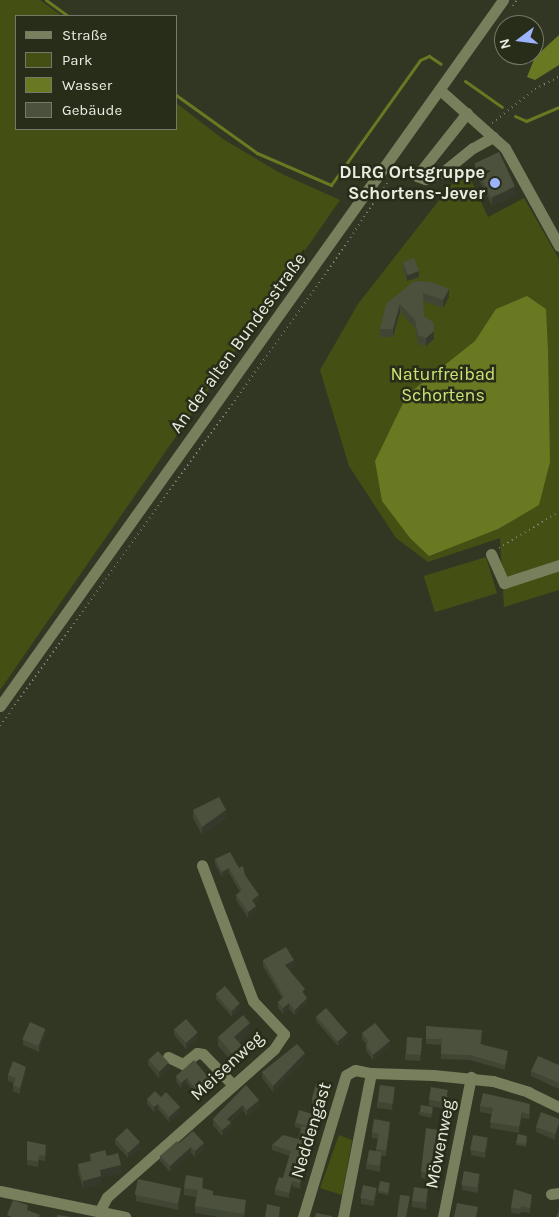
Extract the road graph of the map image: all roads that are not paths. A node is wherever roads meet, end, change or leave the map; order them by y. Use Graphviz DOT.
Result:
graph roads {
  1 [pos="507,4"];
  2 [pos="440,90"];
  3 [pos="467,113"];
  4 [pos="489,133"];
  5 [pos="558,247"];
  6 [pos="491,554"];
  7 [pos="559,565"];
  8 [pos="0,706"];
  9 [pos="202,864"];
  10 [pos="168,1057"];
  11 [pos="371,1073"];
  12 [pos="471,1077"];
  13 [pos="233,1086"];
  14 [pos="559,1107"];
  15 [pos="0,1190"];
  16 [pos="99,1212"];
  17 [pos="125,1217"];
  18 [pos="303,1217"];
  19 [pos="342,1217"];
  20 [pos="443,1217"];
  1 -- 2 [label="street, An der alten Bundesstraße"];
  2 -- 3 [label="street"];
  2 -- 8 [label="street, An der alten Bundesstraße"];
  3 -- 4 [label="street"];
  3 -- 4 [label="street"];
  4 -- 5 [label="street"];
  6 -- 7 [label="street"];
  9 -- 13 [label="street, Meisenweg"];
  10 -- 13 [label="street"];
  11 -- 12 [label="street"];
  11 -- 18 [label="street, Neddengast"];
  11 -- 19 [label="street"];
  12 -- 14 [label="street"];
  12 -- 20 [label="street, Möwenweg"];
  13 -- 16 [label="street, Meisenweg"];
  15 -- 16 [label="street"];
  16 -- 17 [label="street"];
}
